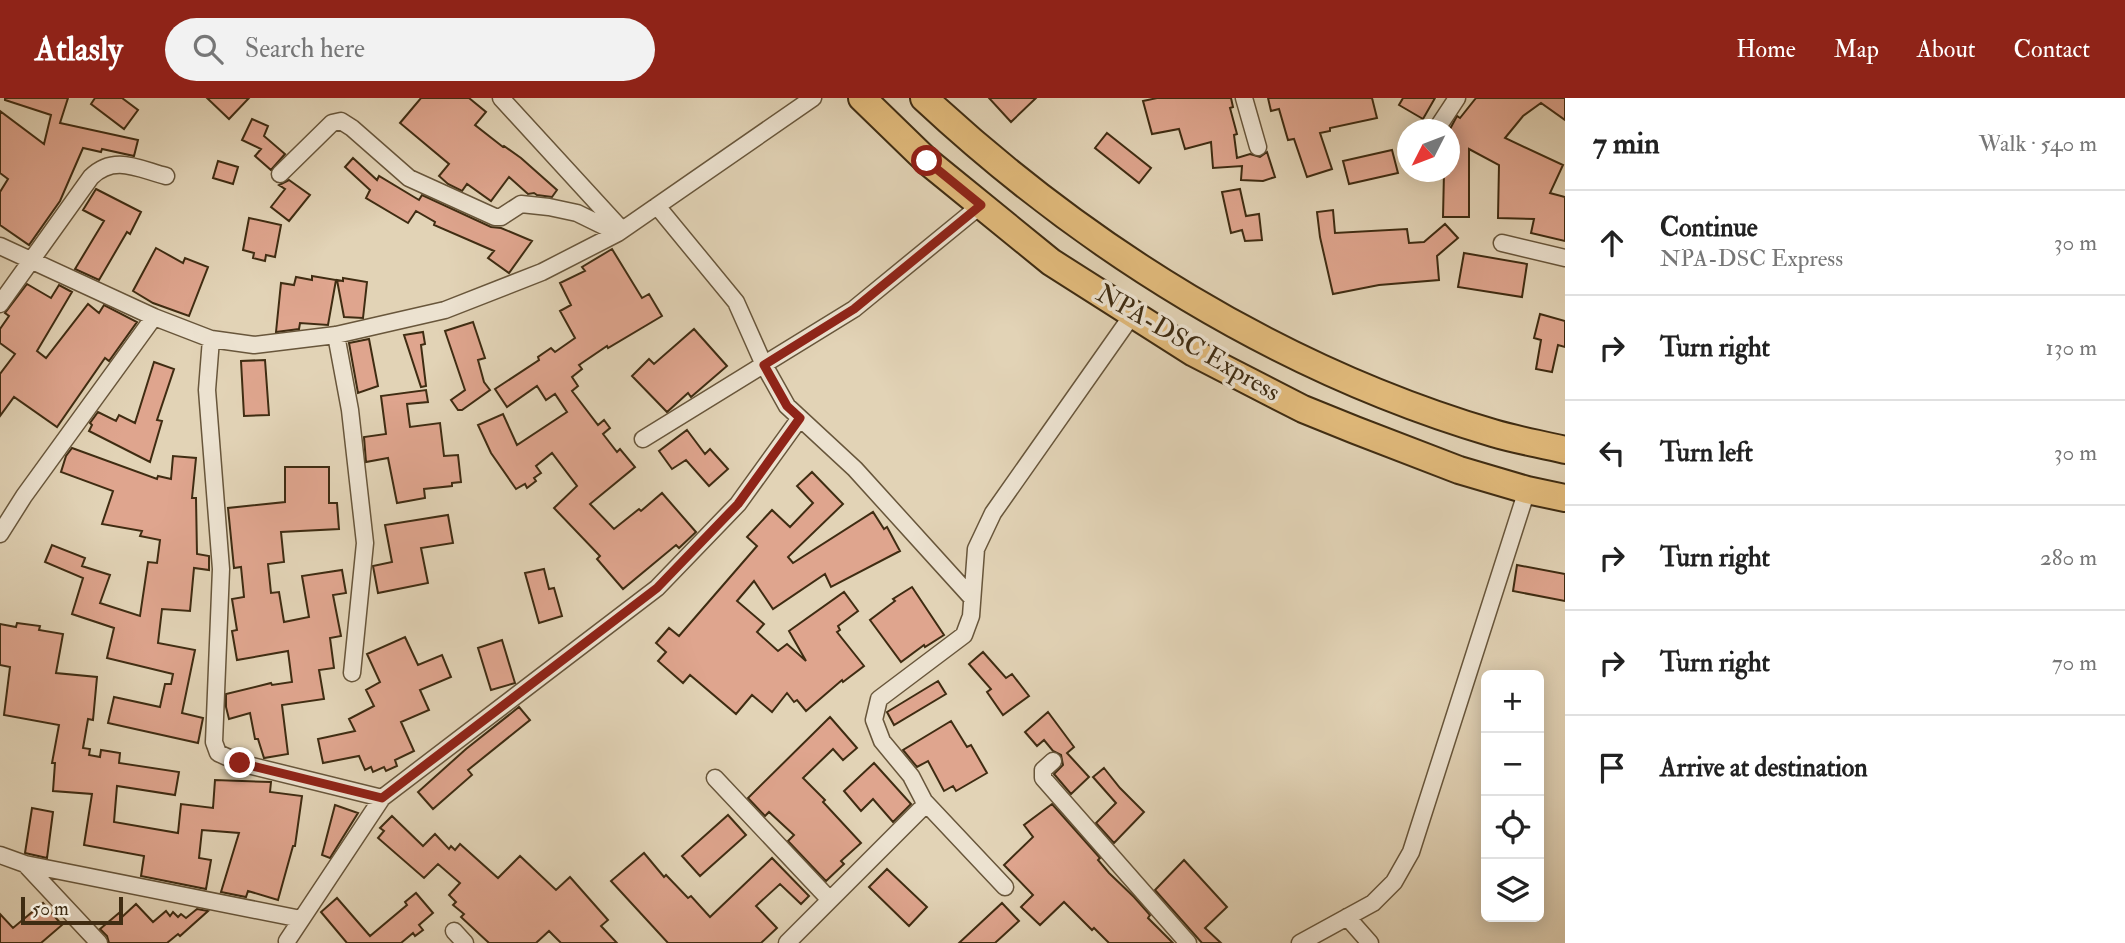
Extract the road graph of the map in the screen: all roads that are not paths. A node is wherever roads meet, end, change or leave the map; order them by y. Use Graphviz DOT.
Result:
graph roads {
  1 [pos="501,98"];
  2 [pos="813,98"];
  3 [pos="862,98"];
  4 [pos="924,98"];
  5 [pos="1244,98"];
  6 [pos="1457,98"];
  7 [pos="1443,119"];
  8 [pos="1258,147"];
  9 [pos="280,174"];
  10 [pos="166,176"];
  11 [pos="981,205"];
  12 [pos="657,206"];
  13 [pos="620,231"];
  14 [pos="1502,243"];
  15 [pos="0,246"];
  16 [pos="1565,258"];
  17 [pos="31,261"];
  18 [pos="0,304"];
  19 [pos="1133,314"];
  20 [pos="154,317"];
  21 [pos="336,335"];
  22 [pos="211,338"];
  23 [pos="764,365"];
  24 [pos="800,418"];
  25 [pos="643,439"];
  26 [pos="1565,450"];
  27 [pos="1527,490"];
  28 [pos="1565,498"];
  29 [pos="0,534"];
  30 [pos="972,598"];
  31 [pos="352,673"];
  32 [pos="1053,761"];
  33 [pos="715,778"];
  34 [pos="382,798"];
  35 [pos="924,801"];
  36 [pos="0,855"];
  37 [pos="25,864"];
  38 [pos="1005,887"];
  39 [pos="830,900"];
  40 [pos="1347,918"];
  41 [pos="302,919"];
  42 [pos="99,943"];
  43 [pos="288,943"];
  44 [pos="787,943"];
  45 [pos="1188,943"];
  46 [pos="1300,943"];
  47 [pos="1370,943"];
  1 -- 13 [label="street"];
  2 -- 12 [label="street"];
  3 -- 11 [label="main road, NPA-DSC Express"];
  4 -- 26 [label="main road"];
  5 -- 8 [label="street"];
  6 -- 7 [label="street"];
  9 -- 13 [label="street"];
  10 -- 17 [label="street"];
  11 -- 19 [label="main road, NPA-DSC Express"];
  11 -- 23 [label="street"];
  12 -- 13 [label="street"];
  12 -- 23 [label="street"];
  13 -- 21 [label="street"];
  14 -- 16 [label="street"];
  15 -- 17 [label="street"];
  17 -- 18 [label="street"];
  17 -- 20 [label="street"];
  19 -- 27 [label="main road, NPA-DSC Express"];
  19 -- 30 [label="street"];
  20 -- 22 [label="street"];
  20 -- 29 [label="street"];
  21 -- 22 [label="street"];
  21 -- 31 [label="street"];
  22 -- 34 [label="street"];
  23 -- 24 [label="street"];
  23 -- 25 [label="street"];
  24 -- 30 [label="street"];
  24 -- 34 [label="street"];
  27 -- 28 [label="main road, NPA-DSC Express"];
  27 -- 40 [label="street"];
  30 -- 35 [label="street"];
  32 -- 45 [label="street"];
  33 -- 39 [label="street"];
  34 -- 41 [label="street"];
  35 -- 38 [label="street"];
  35 -- 39 [label="street"];
  36 -- 37 [label="street"];
  37 -- 41 [label="street"];
  37 -- 42 [label="street"];
  39 -- 44 [label="street"];
  40 -- 46 [label="street"];
  40 -- 47 [label="street"];
  41 -- 43 [label="street"];
}
